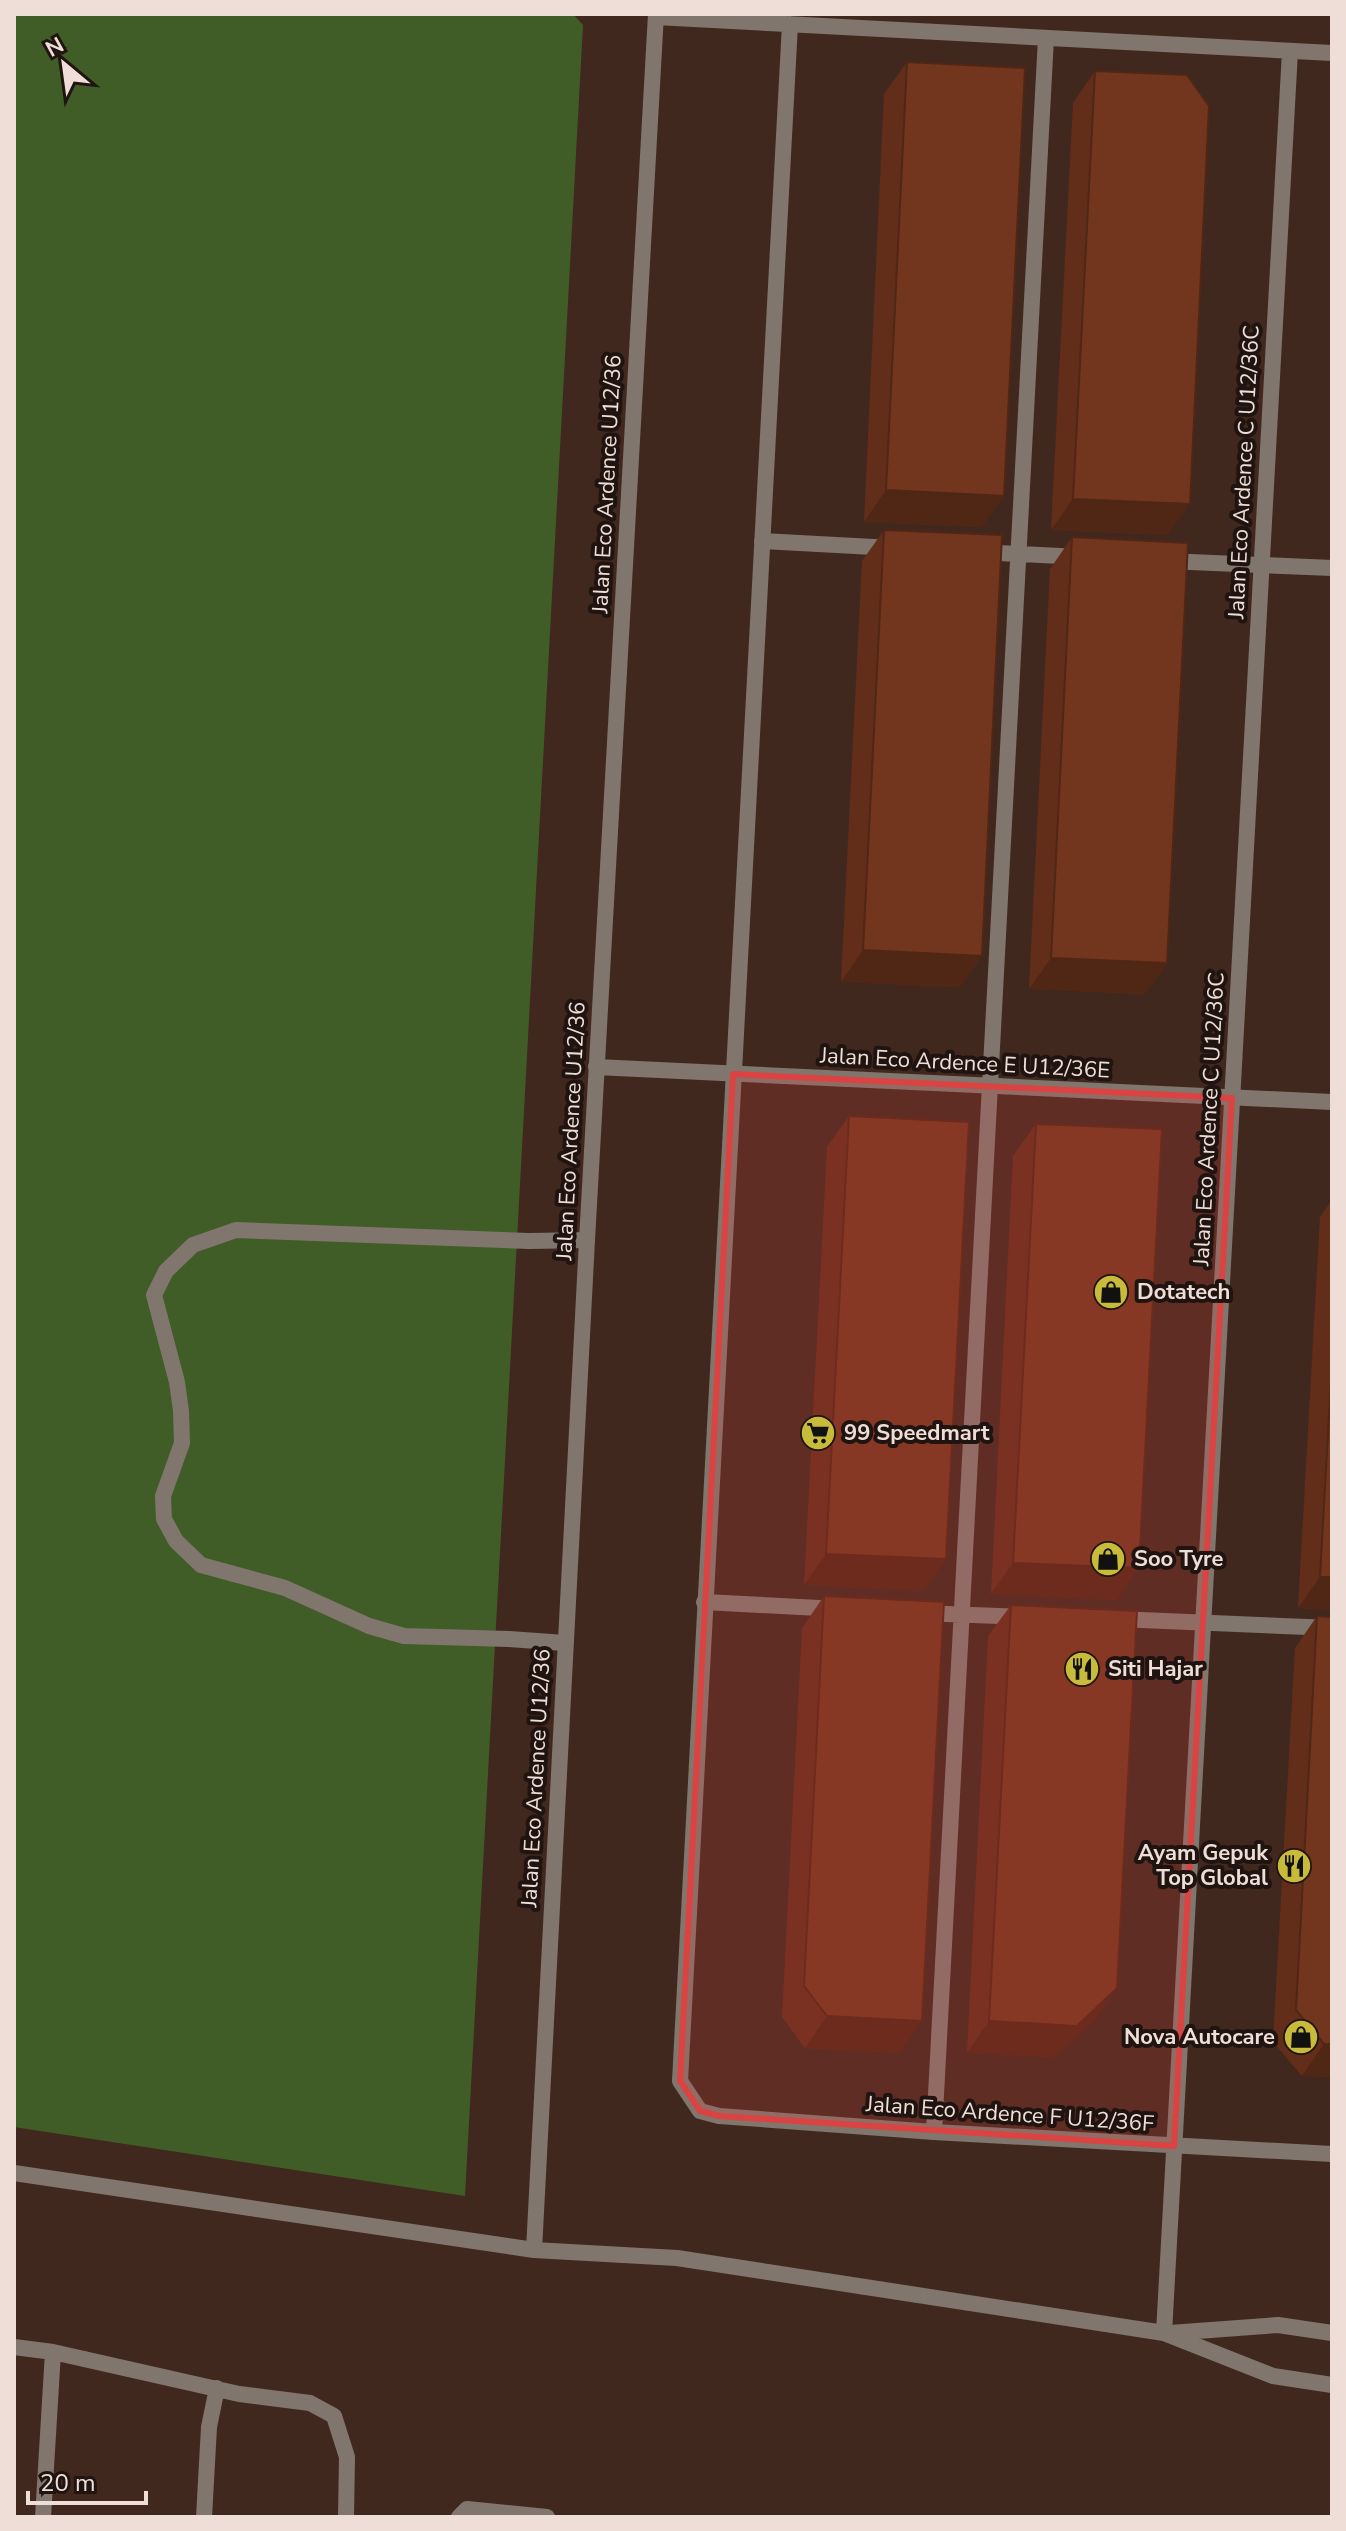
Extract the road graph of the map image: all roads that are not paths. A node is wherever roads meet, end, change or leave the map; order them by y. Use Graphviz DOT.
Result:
graph roads {
  1 [pos="656,16"];
  2 [pos="790,24"];
  3 [pos="1046,38"];
  4 [pos="1290,51"];
  5 [pos="1332,53"];
  6 [pos="762,541"];
  7 [pos="913,549"];
  8 [pos="958,551"];
  9 [pos="1019,554"];
  10 [pos="1094,557"];
  11 [pos="1155,560"];
  12 [pos="1261,565"];
  13 [pos="1332,568"];
  14 [pos="596,1067"];
  15 [pos="733,1074"];
  16 [pos="990,1086"];
  17 [pos="1232,1098"];
  18 [pos="1332,1102"];
  19 [pos="587,1240"];
  20 [pos="704,1602"];
  21 [pos="856,1609"];
  22 [pos="901,1612"];
  23 [pos="962,1615"];
  24 [pos="1037,1617"];
  25 [pos="1098,1619"];
  26 [pos="1203,1621"];
  27 [pos="1332,1628"];
  28 [pos="565,1643"];
  29 [pos="934,2132"];
  30 [pos="1174,2146"];
  31 [pos="1332,2154"];
  32 [pos="14,2173"];
  33 [pos="534,2250"];
  34 [pos="1164,2333"];
  35 [pos="1332,2333"];
  36 [pos="14,2347"];
  37 [pos="53,2352"];
  38 [pos="1332,2385"];
  39 [pos="217,2388"];
  40 [pos="43,2517"];
  41 [pos="204,2517"];
  42 [pos="346,2517"];
  43 [pos="459,2517"];
  44 [pos="547,2517"];
  1 -- 2 [label="street"];
  1 -- 14 [label="street, Jalan Eco Ardence U12/36"];
  2 -- 3 [label="street"];
  2 -- 6 [label="street"];
  3 -- 4 [label="street"];
  3 -- 9 [label="street"];
  4 -- 5 [label="street"];
  4 -- 12 [label="street, Jalan Eco Ardence C U12/36C"];
  6 -- 7 [label="street"];
  6 -- 15 [label="street"];
  8 -- 9 [label="street"];
  9 -- 10 [label="street"];
  9 -- 16 [label="street"];
  11 -- 12 [label="street"];
  12 -- 13 [label="street"];
  12 -- 17 [label="street, Jalan Eco Ardence C U12/36C"];
  14 -- 15 [label="street, Jalan Eco Ardence E U12/36E"];
  14 -- 19 [label="street, Jalan Eco Ardence U12/36"];
  15 -- 16 [label="street, Jalan Eco Ardence E U12/36E"];
  15 -- 20 [label="street"];
  16 -- 17 [label="street, Jalan Eco Ardence E U12/36E"];
  16 -- 23 [label="street"];
  17 -- 18 [label="street, Jalan Eco Ardence E U12/36E"];
  17 -- 26 [label="street, Jalan Eco Ardence C U12/36C"];
  19 -- 28 [label="street, Jalan Eco Ardence U12/36"];
  19 -- 28 [label="street"];
  20 -- 21 [label="street"];
  20 -- 29 [label="street, Jalan Eco Ardence F U12/36F"];
  22 -- 23 [label="street"];
  23 -- 24 [label="street"];
  23 -- 29 [label="street"];
  25 -- 26 [label="street"];
  26 -- 27 [label="street"];
  26 -- 30 [label="street, Jalan Eco Ardence C U12/36C"];
  28 -- 33 [label="street, Jalan Eco Ardence U12/36"];
  29 -- 30 [label="street, Jalan Eco Ardence F U12/36F"];
  30 -- 31 [label="street, Jalan Eco Ardence F U12/36F"];
  30 -- 34 [label="street, Jalan Eco Ardence C U12/36C"];
  32 -- 33 [label="street"];
  33 -- 34 [label="street"];
  34 -- 35 [label="street"];
  34 -- 38 [label="street"];
  36 -- 37 [label="street"];
  37 -- 39 [label="street"];
  37 -- 40 [label="street"];
  39 -- 41 [label="street"];
  39 -- 42 [label="street"];
  43 -- 44 [label="street"];
}
